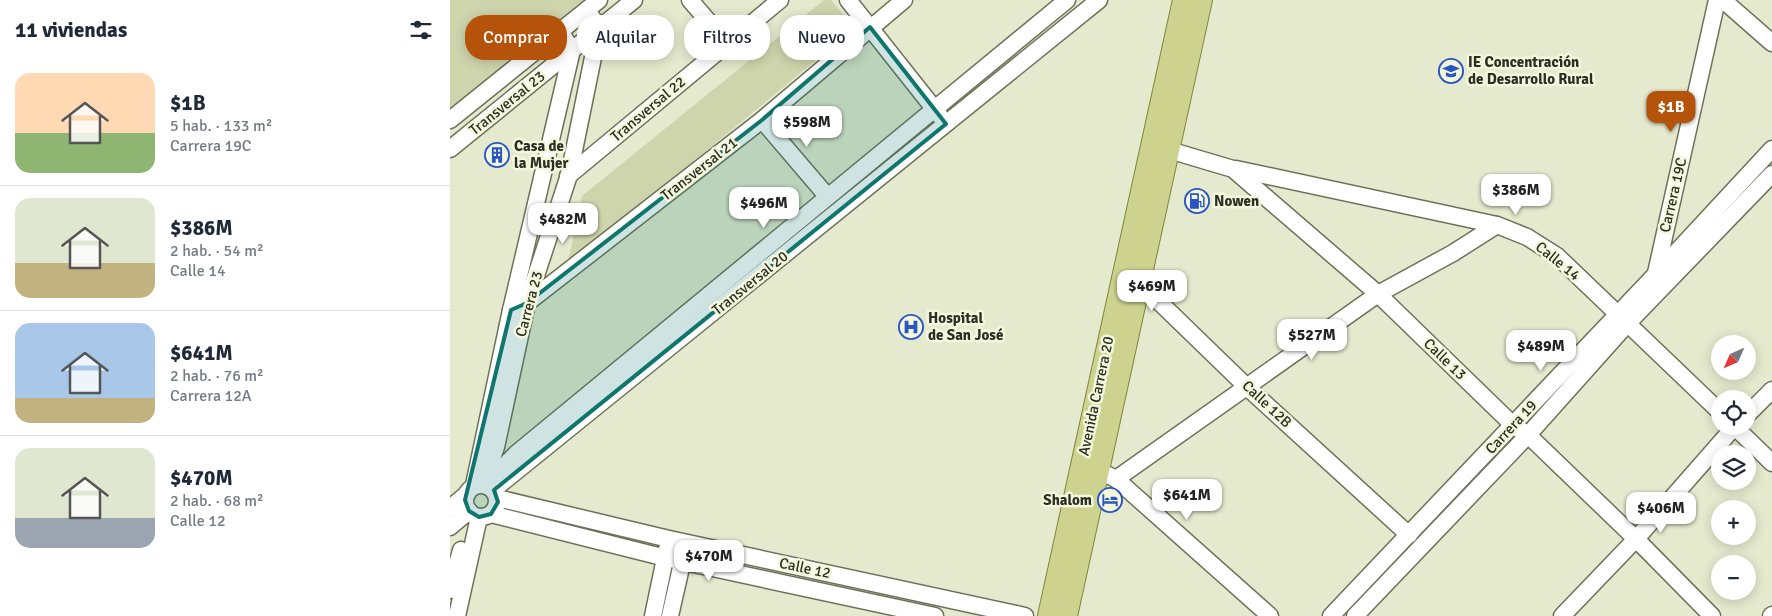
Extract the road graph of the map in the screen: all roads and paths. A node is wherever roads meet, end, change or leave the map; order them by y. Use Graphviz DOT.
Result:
graph roads {
  1 [pos="634,0"];
  2 [pos="690,0"];
  3 [pos="780,0"];
  4 [pos="848,0"];
  5 [pos="904,0"];
  6 [pos="1067,0"];
  7 [pos="1099,0"];
  8 [pos="1183,0"];
  9 [pos="1202,0"];
  10 [pos="1717,0"];
  11 [pos="1724,0"];
  12 [pos="593,5"];
  13 [pos="615,15"];
  14 [pos="703,15"];
  15 [pos="762,15"];
  16 [pos="567,25"];
  17 [pos="870,28"];
  18 [pos="567,42"];
  19 [pos="1772,43"];
  20 [pos="577,46"];
  21 [pos="572,50"];
  22 [pos="524,60"];
  23 [pos="592,60"];
  24 [pos="707,60"];
  25 [pos="934,109"];
  26 [pos="450,120"];
  27 [pos="762,120"];
  28 [pos="946,124"];
  29 [pos="450,149"];
  30 [pos="1772,149"];
  31 [pos="1160,150"];
  32 [pos="1233,169"];
  33 [pos="1772,174"];
  34 [pos="569,175"];
  35 [pos="828,196"];
  36 [pos="538,199"];
  37 [pos="1497,226"];
  38 [pos="1656,274"];
  39 [pos="1131,282"];
  40 [pos="1378,294"];
  41 [pos="527,303"];
  42 [pos="511,310"];
  43 [pos="1623,318"];
  44 [pos="1248,388"];
  45 [pos="1772,390"];
  46 [pos="1711,403"];
  47 [pos="1756,406"];
  48 [pos="1513,425"];
  49 [pos="1727,435"];
  50 [pos="1744,435"];
  51 [pos="1528,436"];
  52 [pos="1772,463"];
  53 [pos="1099,473"];
  54 [pos="483,490"];
  55 [pos="450,508"];
  56 [pos="478,514"];
  57 [pos="450,527"];
  58 [pos="1409,535"];
  59 [pos="669,539"];
  60 [pos="1636,539"];
  61 [pos="686,543"];
  62 [pos="666,558"];
  63 [pos="682,561"];
  64 [pos="450,590"];
  65 [pos="457,616"];
  66 [pos="653,616"];
  67 [pos="670,616"];
  68 [pos="935,616"];
  69 [pos="1025,616"];
  70 [pos="1048,616"];
  71 [pos="1067,616"];
  72 [pos="1270,616"];
  73 [pos="1331,616"];
  74 [pos="1355,616"];
  75 [pos="1562,616"];
  76 [pos="1712,616"];
  1 -- 13 [label="street, Transversal 23"];
  2 -- 14 [label="street"];
  3 -- 15 [label="street, Transversal 22"];
  4 -- 17 [label="street"];
  5 -- 17 [label="street, Transversal 21"];
  6 -- 25 [label="street, Transversal 20"];
  7 -- 28 [label="street, Transversal 20"];
  8 -- 31 [label="main road, Avenida Carrera 20"];
  9 -- 31 [label="main road, Avenida Carrera 20"];
  10 -- 38 [label="street, Carrera 19C"];
  11 -- 19 [label="street"];
  12 -- 16 [label="street, Transversal 23"];
  17 -- 25 [label="street"];
  17 -- 27 [label="street, Transversal 21"];
  18 -- 21 [label="street"];
  20 -- 21 [label="street, Transversal 23"];
  21 -- 29 [label="street, Transversal 23"];
  21 -- 36 [label="street, Carrera 23"];
  22 -- 26 [label="street, Transversal 23"];
  23 -- 34 [label="street, Carrera 23"];
  24 -- 34 [label="street, Transversal 22"];
  25 -- 28 [label="street"];
  25 -- 35 [label="street, Transversal 20"];
  27 -- 35 [label="street"];
  27 -- 41 [label="street, Transversal 21"];
  28 -- 54 [label="street, Transversal 20"];
  30 -- 38 [label="street, Carrera 19"];
  31 -- 32 [label="street, Calle 13"];
  31 -- 39 [label="main road, Avenida Carrera 20"];
  32 -- 37 [label="street, Calle 14"];
  32 -- 40 [label="street, Calle 13"];
  33 -- 43 [label="street, Carrera 19"];
  34 -- 36 [label="street, Transversal 22"];
  34 -- 41 [label="street, Carrera 23"];
  35 -- 54 [label="street, Transversal 20"];
  36 -- 42 [label="street, Carrera 23"];
  37 -- 40 [label="street"];
  37 -- 43 [label="street, Calle 14"];
  38 -- 43 [label="street, Carrera 19"];
  39 -- 44 [label="street, Calle 12B"];
  39 -- 53 [label="main road, Avenida Carrera 20"];
  40 -- 44 [label="street"];
  40 -- 48 [label="street, Calle 13"];
  41 -- 42 [label="street, Transversal 21"];
  41 -- 54 [label="street, Carrera 23"];
  42 -- 54 [label="street, Carrera 23"];
  43 -- 46 [label="street, Calle 14"];
  43 -- 48 [label="street, Carrera 19"];
  43 -- 51 [label="street, Carrera 19"];
  44 -- 53 [label="street"];
  44 -- 58 [label="street, Calle 12B"];
  45 -- 47 [label="street"];
  48 -- 51 [label="street, Calle 13"];
  48 -- 58 [label="street, Carrera 19"];
  49 -- 60 [label="street"];
  50 -- 52 [label="street"];
  51 -- 60 [label="street, Calle 13"];
  51 -- 74 [label="street, Carrera 19"];
  53 -- 70 [label="main road, Avenida Carrera 20"];
  53 -- 71 [label="main road, Avenida Carrera 20"];
  53 -- 72 [label="street"];
  54 -- 55 [label="street, Transversal 20"];
  54 -- 56 [label="street"];
  54 -- 56 [label="street"];
  54 -- 59 [label="street, Calle 12"];
  56 -- 57 [label="street"];
  56 -- 62 [label="street, Calle 12"];
  56 -- 64 [label="street"];
  56 -- 65 [label="street"];
  58 -- 73 [label="street, Carrera 19"];
  59 -- 61 [label="street, Calle 12"];
  59 -- 62 [label="street"];
  60 -- 75 [label="street"];
  60 -- 76 [label="street, Calle 13"];
  61 -- 63 [label="street"];
  61 -- 69 [label="street, Calle 12"];
  62 -- 63 [label="street, Calle 12"];
  62 -- 66 [label="street"];
  63 -- 67 [label="street"];
  63 -- 68 [label="street, Calle 12"];
}
